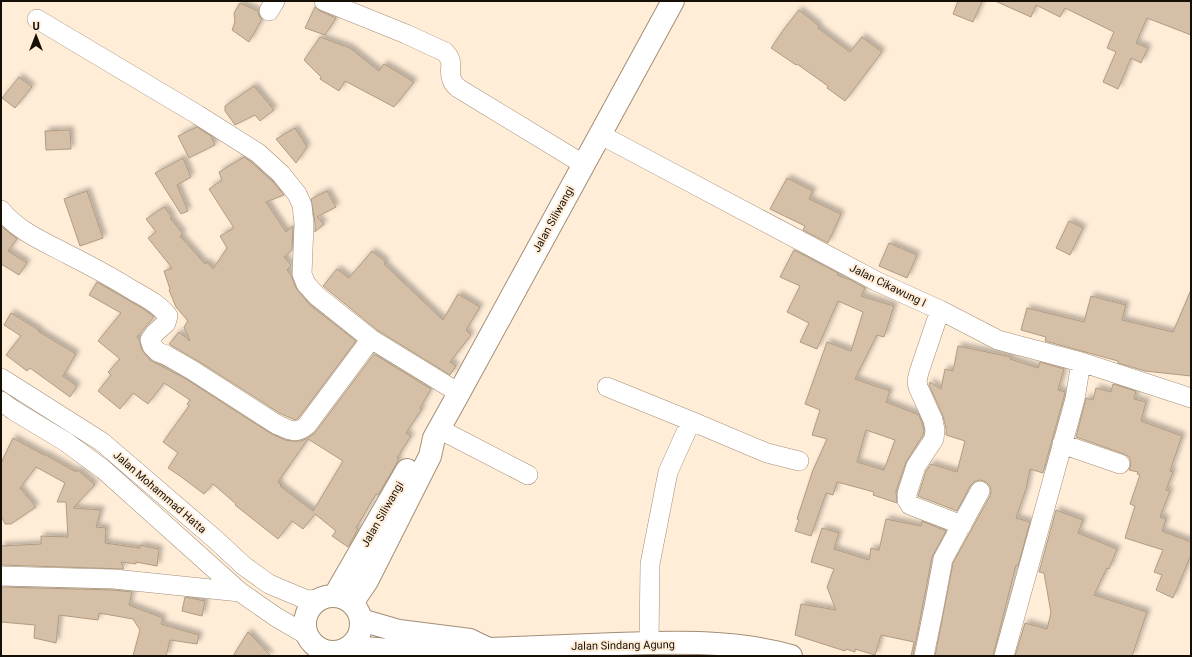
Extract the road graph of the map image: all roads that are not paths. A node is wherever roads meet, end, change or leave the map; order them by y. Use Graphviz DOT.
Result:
graph roads {
  1 [pos="324,1"];
  2 [pos="673,1"];
  3 [pos="36,19"];
  4 [pos="601,135"];
  5 [pos="583,164"];
  6 [pos="1,210"];
  7 [pos="940,310"];
  8 [pos="371,338"];
  9 [pos="1081,362"];
  10 [pos="1,378"];
  11 [pos="607,387"];
  12 [pos="27,393"];
  13 [pos="459,393"];
  14 [pos="1191,398"];
  15 [pos="7,406"];
  16 [pos="691,421"];
  17 [pos="437,433"];
  18 [pos="1062,444"];
  19 [pos="799,461"];
  20 [pos="1120,464"];
  21 [pos="528,475"];
  22 [pos="980,491"];
  23 [pos="962,525"];
  24 [pos="1,576"];
  25 [pos="240,592"];
  26 [pos="342,604"];
  27 [pos="649,643"];
  28 [pos="351,647"];
  29 [pos="313,648"];
  30 [pos="479,652"];
  31 [pos="465,656"];
  32 [pos="792,656"];
  33 [pos="924,656"];
  34 [pos="1004,656"];
  1 -- 5 [label="street"];
  2 -- 4 [label="main road, Jalan Siliwangi"];
  3 -- 8 [label="street"];
  4 -- 5 [label="main road, Jalan Siliwangi"];
  4 -- 7 [label="street, Jalan Cikawung I"];
  5 -- 13 [label="main road, Jalan Siliwangi"];
  6 -- 8 [label="street"];
  7 -- 9 [label="street, Jalan Cikawung I"];
  7 -- 23 [label="street"];
  8 -- 13 [label="street"];
  9 -- 14 [label="street, Jalan Cikawung I"];
  9 -- 18 [label="street"];
  10 -- 12 [label="street, Jalan Mohammad Hatta"];
  11 -- 16 [label="street"];
  12 -- 15 [label="street"];
  12 -- 26 [label="street, Jalan Mohammad Hatta"];
  13 -- 17 [label="main road, Jalan Siliwangi"];
  15 -- 25 [label="street, Jalan Mohammad Hatta"];
  16 -- 19 [label="street"];
  16 -- 27 [label="street"];
  17 -- 21 [label="street"];
  17 -- 26 [label="main road, Jalan Siliwangi"];
  18 -- 20 [label="street"];
  18 -- 34 [label="street"];
  22 -- 23 [label="street"];
  23 -- 33 [label="street"];
  24 -- 25 [label="street"];
  25 -- 29 [label="street, Jalan Mohammad Hatta"];
  26 -- 28 [label="main road"];
  26 -- 29 [label="main road"];
  26 -- 30 [label="main road, Jalan Sindang Agung"];
  27 -- 30 [label="main road, Jalan Sindang Agung"];
  27 -- 32 [label="main road, Jalan Sindang Agung"];
  28 -- 29 [label="main road"];
  28 -- 31 [label="main road"];
}
